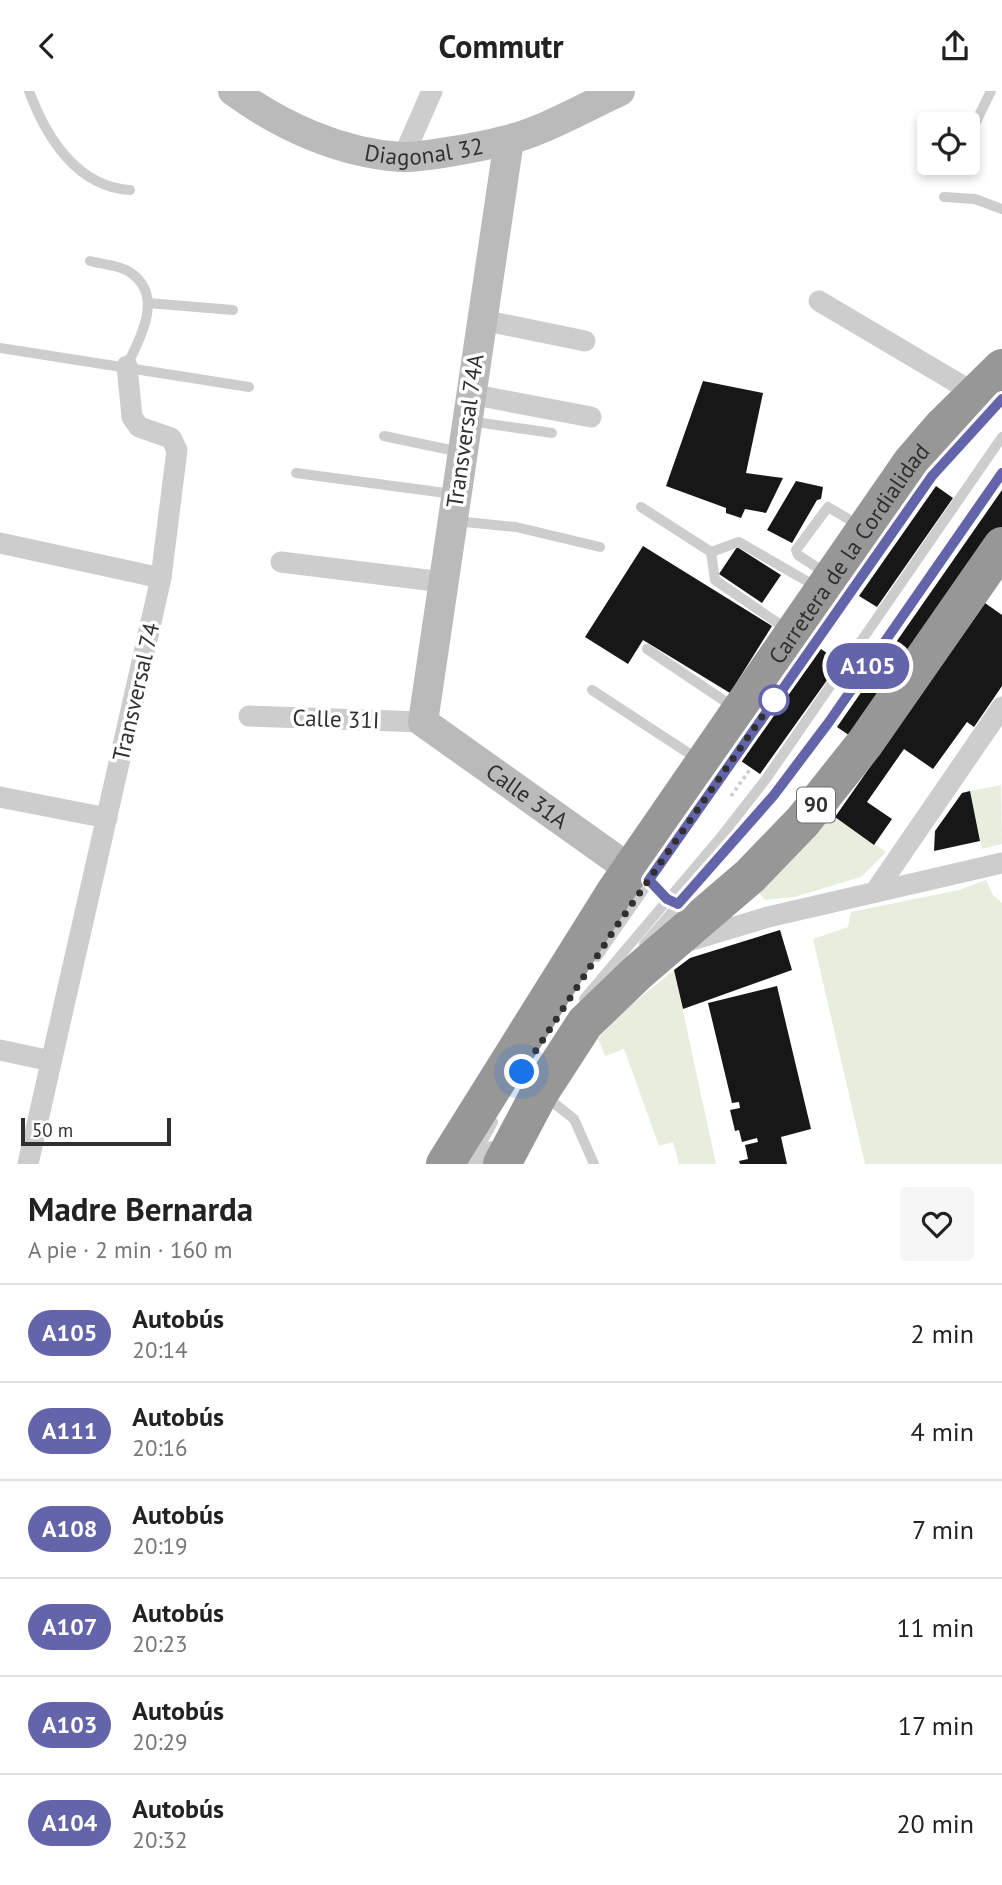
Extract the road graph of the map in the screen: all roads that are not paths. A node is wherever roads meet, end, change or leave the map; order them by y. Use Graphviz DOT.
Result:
graph roads {
  1 [pos="29,91"];
  2 [pos="233,91"];
  3 [pos="432,91"];
  4 [pos="620,91"];
  5 [pos="991,91"];
  6 [pos="980,113"];
  7 [pos="509,140"];
  8 [pos="403,157"];
  9 [pos="130,190"];
  10 [pos="944,197"];
  11 [pos="1002,209"];
  12 [pos="90,261"];
  13 [pos="819,301"];
  14 [pos="148,303"];
  15 [pos="233,310"];
  16 [pos="482,320"];
  17 [pos="586,341"];
  18 [pos="0,348"];
  19 [pos="127,366"];
  20 [pos="249,387"];
  21 [pos="993,387"];
  22 [pos="469,407"];
  23 [pos="592,417"];
  24 [pos="552,433"];
  25 [pos="384,436"];
  26 [pos="1002,437"];
  27 [pos="462,452"];
  28 [pos="296,473"];
  29 [pos="1002,473"];
  30 [pos="641,507"];
  31 [pos="454,508"];
  32 [pos="0,544"];
  33 [pos="1002,546"];
  34 [pos="600,547"];
  35 [pos="711,552"];
  36 [pos="281,562"];
  37 [pos="161,578"];
  38 [pos="443,582"];
  39 [pos="828,584"];
  40 [pos="794,633"];
  41 [pos="647,649"];
  42 [pos="592,690"];
  43 [pos="1001,710"];
  44 [pos="740,711"];
  45 [pos="248,716"];
  46 [pos="424,722"];
  47 [pos="704,764"];
  48 [pos="0,797"];
  49 [pos="107,818"];
  50 [pos="1002,863"];
  51 [pos="640,875"];
  52 [pos="750,876"];
  53 [pos="875,892"];
  54 [pos="667,899"];
  55 [pos="678,904"];
  56 [pos="768,917"];
  57 [pos="667,947"];
  58 [pos="589,969"];
  59 [pos="576,1005"];
  60 [pos="0,1050"];
  61 [pos="51,1061"];
  62 [pos="539,1094"];
  63 [pos="501,1107"];
  64 [pos="506,1120"];
  65 [pos="464,1158"];
  66 [pos="28,1164"];
  67 [pos="502,1164"];
  68 [pos="594,1164"];
  1 -- 9 [label="lane"];
  2 -- 8 [label="street, Diagonal 32"];
  3 -- 8 [label="street"];
  4 -- 7 [label="street, Diagonal 32"];
  5 -- 6 [label="lane"];
  7 -- 8 [label="street, Diagonal 32"];
  7 -- 16 [label="street, Transversal 74A"];
  10 -- 11 [label="lane"];
  12 -- 14 [label="lane"];
  13 -- 21 [label="street"];
  14 -- 15 [label="lane"];
  14 -- 19 [label="lane"];
  16 -- 17 [label="street"];
  16 -- 22 [label="street, Transversal 74A"];
  18 -- 19 [label="lane"];
  19 -- 20 [label="lane"];
  19 -- 37 [label="street, Transversal 74"];
  21 -- 39 [label="highway, Carretera de la Cordialidad"];
  21 -- 51 [label="lane"];
  22 -- 23 [label="street"];
  22 -- 24 [label="lane"];
  22 -- 27 [label="street, Transversal 74A"];
  25 -- 27 [label="lane"];
  26 -- 54 [label="lane"];
  27 -- 31 [label="street, Transversal 74A"];
  28 -- 31 [label="lane"];
  29 -- 55 [label="lane"];
  30 -- 35 [label="lane"];
  31 -- 34 [label="lane"];
  31 -- 38 [label="street, Transversal 74A"];
  32 -- 37 [label="street"];
  33 -- 52 [label="highway, 90"];
  35 -- 39 [label="lane"];
  35 -- 40 [label="lane"];
  36 -- 38 [label="street"];
  37 -- 49 [label="street, Transversal 74"];
  38 -- 46 [label="street, Transversal 74A"];
  39 -- 40 [label="highway, Carretera de la Cordialidad"];
  40 -- 44 [label="highway, Carretera de la Cordialidad"];
  41 -- 44 [label="lane"];
  42 -- 47 [label="lane"];
  43 -- 53 [label="street"];
  44 -- 47 [label="highway, Carretera de la Cordialidad"];
  45 -- 46 [label="street, Calle 31I"];
  46 -- 51 [label="street, Calle 31A"];
  47 -- 51 [label="highway, Carretera de la Cordialidad"];
  48 -- 49 [label="street"];
  49 -- 61 [label="street, Transversal 74"];
  50 -- 53 [label="street"];
  51 -- 54 [label="lane"];
  51 -- 58 [label="lane"];
  51 -- 65 [label="highway, Carretera de la Cordialidad"];
  52 -- 56 [label="street"];
  52 -- 57 [label="highway, 90"];
  53 -- 56 [label="street"];
  54 -- 55 [label="lane"];
  54 -- 59 [label="lane"];
  55 -- 59 [label="lane"];
  56 -- 57 [label="street"];
  57 -- 59 [label="highway, 90"];
  59 -- 62 [label="highway, 90"];
  60 -- 61 [label="street"];
  61 -- 66 [label="street, Transversal 74"];
  62 -- 67 [label="highway, 90"];
  62 -- 68 [label="lane"];
  63 -- 65 [label="lane"];
  64 -- 65 [label="lane"];
}
